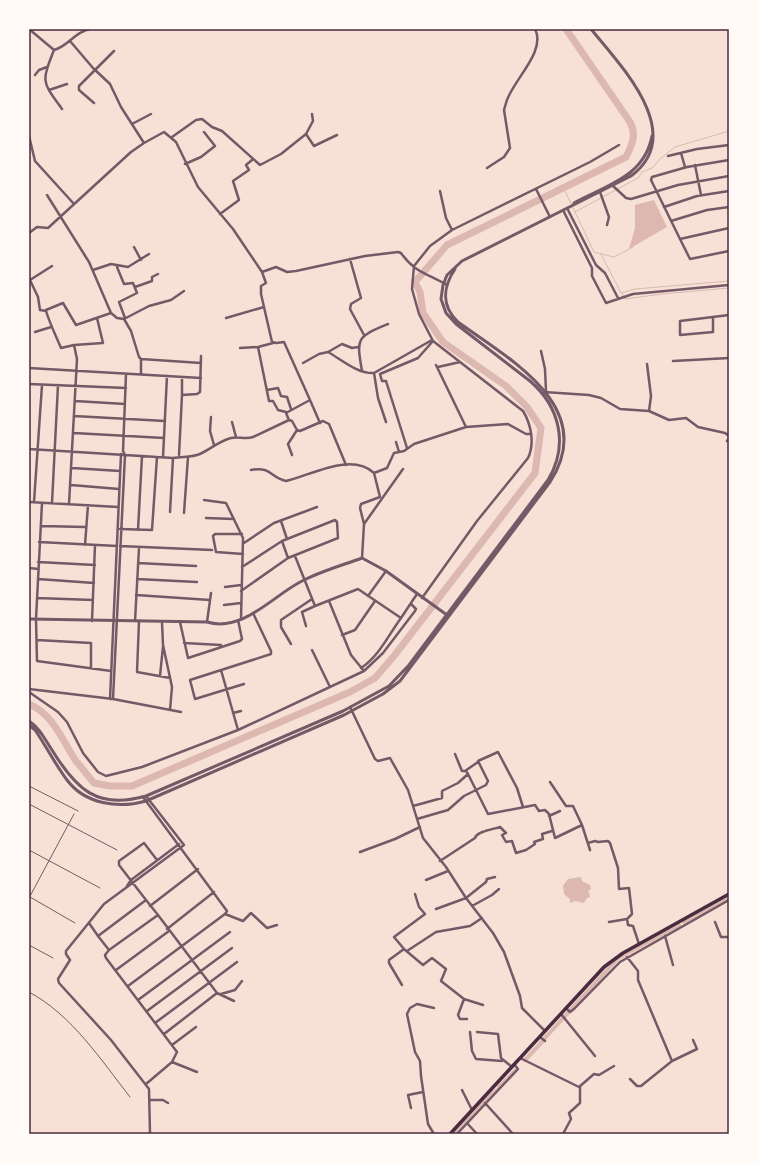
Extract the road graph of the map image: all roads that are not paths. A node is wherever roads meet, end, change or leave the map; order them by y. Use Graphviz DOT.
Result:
graph roads {
  1 [pos="90,29"];
  2 [pos="535,29"];
  3 [pos="591,29"];
  4 [pos="31,30"];
  5 [pos="70,41"];
  6 [pos="54,50"];
  7 [pos="114,51"];
  8 [pos="48,67"];
  9 [pos="95,70"];
  10 [pos="35,75"];
  11 [pos="67,84"];
  12 [pos="49,90"];
  13 [pos="94,103"];
  14 [pos="62,110"];
  15 [pos="151,114"];
  16 [pos="312,114"];
  17 [pos="132,124"];
  18 [pos="204,132"];
  19 [pos="306,134"];
  20 [pos="337,135"];
  21 [pos="29,136"];
  22 [pos="172,137"];
  23 [pos="144,143"];
  24 [pos="618,145"];
  25 [pos="729,145"];
  26 [pos="681,153"];
  27 [pos="668,156"];
  28 [pos="252,160"];
  29 [pos="729,160"];
  30 [pos="185,164"];
  31 [pos="695,165"];
  32 [pos="487,168"];
  33 [pos="685,168"];
  34 [pos="729,176"];
  35 [pos="698,180"];
  36 [pos="612,184"];
  37 [pos="536,189"];
  38 [pos="440,191"];
  39 [pos="729,191"];
  40 [pos="600,192"];
  41 [pos="656,192"];
  42 [pos="46,195"];
  43 [pos="701,195"];
  44 [pos="74,204"];
  45 [pos="570,206"];
  46 [pos="664,206"];
  47 [pos="729,207"];
  48 [pos="563,210"];
  49 [pos="220,214"];
  50 [pos="61,216"];
  51 [pos="550,217"];
  52 [pos="671,221"];
  53 [pos="607,225"];
  54 [pos="729,228"];
  55 [pos="452,230"];
  56 [pos="29,232"];
  57 [pos="680,239"];
  58 [pos="134,247"];
  59 [pos="729,251"];
  60 [pos="149,254"];
  61 [pos="350,259"];
  62 [pos="141,260"];
  63 [pos="52,266"];
  64 [pos="414,266"];
  65 [pos="117,267"];
  66 [pos="93,270"];
  67 [pos="262,272"];
  68 [pos="158,274"];
  69 [pos="29,279"];
  70 [pos="445,284"];
  71 [pos="729,285"];
  72 [pos="135,287"];
  73 [pos="184,291"];
  74 [pos="618,298"];
  75 [pos="264,307"];
  76 [pos="46,310"];
  77 [pos="111,313"];
  78 [pos="729,315"];
  79 [pos="97,318"];
  80 [pos="226,318"];
  81 [pos="713,318"];
  82 [pos="124,319"];
  83 [pos="388,324"];
  84 [pos="51,327"];
  85 [pos="35,332"];
  86 [pos="364,335"];
  87 [pos="432,341"];
  88 [pos="274,343"];
  89 [pos="74,345"];
  90 [pos="258,347"];
  91 [pos="358,347"];
  92 [pos="240,348"];
  93 [pos="541,351"];
  94 [pos="328,352"];
  95 [pos="201,356"];
  96 [pos="141,358"];
  97 [pos="729,358"];
  98 [pos="673,361"];
  99 [pos="460,362"];
  100 [pos="201,363"];
  101 [pos="302,363"];
  102 [pos="647,364"];
  103 [pos="29,368"];
  104 [pos="76,371"];
  105 [pos="362,371"];
  106 [pos="374,373"];
  107 [pos="126,374"];
  108 [pos="141,375"];
  109 [pos="166,376"];
  110 [pos="182,377"];
  111 [pos="201,378"];
  112 [pos="29,384"];
  113 [pos="42,385"];
  114 [pos="58,385"];
  115 [pos="75,386"];
  116 [pos="126,388"];
  117 [pos="266,390"];
  118 [pos="544,392"];
  119 [pos="182,395"];
  120 [pos="310,400"];
  121 [pos="75,401"];
  122 [pos="125,404"];
  123 [pos="291,409"];
  124 [pos="649,411"];
  125 [pos="286,412"];
  126 [pos="74,416"];
  127 [pos="211,417"];
  128 [pos="125,419"];
  129 [pos="289,420"];
  130 [pos="165,421"];
  131 [pos="232,422"];
  132 [pos="386,422"];
  133 [pos="320,423"];
  134 [pos="466,427"];
  135 [pos="297,430"];
  136 [pos="74,432"];
  137 [pos="531,434"];
  138 [pos="124,436"];
  139 [pos="729,436"];
  140 [pos="236,437"];
  141 [pos="164,438"];
  142 [pos="396,442"];
  143 [pos="214,445"];
  144 [pos="406,448"];
  145 [pos="29,449"];
  146 [pos="38,450"];
  147 [pos="55,450"];
  148 [pos="73,451"];
  149 [pos="123,451"];
  150 [pos="399,452"];
  151 [pos="121,454"];
  152 [pos="125,455"];
  153 [pos="179,455"];
  154 [pos="292,455"];
  155 [pos="142,456"];
  156 [pos="188,456"];
  157 [pos="157,457"];
  158 [pos="163,457"];
  159 [pos="173,458"];
  160 [pos="346,465"];
  161 [pos="72,468"];
  162 [pos="251,470"];
  163 [pos="403,470"];
  164 [pos="120,471"];
  165 [pos="374,473"];
  166 [pos="70,485"];
  167 [pos="119,489"];
  168 [pos="204,500"];
  169 [pos="29,502"];
  170 [pos="34,502"];
  171 [pos="42,503"];
  172 [pos="52,503"];
  173 [pos="69,504"];
  174 [pos="88,505"];
  175 [pos="119,506"];
  176 [pos="317,507"];
  177 [pos="170,512"];
  178 [pos="184,513"];
  179 [pos="206,518"];
  180 [pos="234,519"];
  181 [pos="281,521"];
  182 [pos="364,524"];
  183 [pos="41,526"];
  184 [pos="86,527"];
  185 [pos="119,529"];
  186 [pos="138,530"];
  187 [pos="242,534"];
  188 [pos="287,539"];
  189 [pos="282,541"];
  190 [pos="39,542"];
  191 [pos="243,543"];
  192 [pos="85,545"];
  193 [pos="96,545"];
  194 [pos="118,546"];
  195 [pos="139,548"];
  196 [pos="212,550"];
  197 [pos="243,554"];
  198 [pos="295,556"];
  199 [pos="288,558"];
  200 [pos="362,558"];
  201 [pos="38,562"];
  202 [pos="138,563"];
  203 [pos="94,565"];
  204 [pos="196,566"];
  205 [pos="29,568"];
  206 [pos="242,568"];
  207 [pos="38,569"];
  208 [pos="386,571"];
  209 [pos="38,579"];
  210 [pos="137,579"];
  211 [pos="304,580"];
  212 [pos="197,582"];
  213 [pos="94,583"];
  214 [pos="241,585"];
  215 [pos="225,587"];
  216 [pos="241,591"];
  217 [pos="211,593"];
  218 [pos="417,594"];
  219 [pos="136,595"];
  220 [pos="368,596"];
  221 [pos="38,598"];
  222 [pos="422,598"];
  223 [pos="312,599"];
  224 [pos="93,600"];
  225 [pos="210,600"];
  226 [pos="329,601"];
  227 [pos="375,601"];
  228 [pos="241,603"];
  229 [pos="411,604"];
  230 [pos="224,605"];
  231 [pos="315,606"];
  232 [pos="253,613"];
  233 [pos="447,616"];
  234 [pos="401,618"];
  235 [pos="29,619"];
  236 [pos="36,619"];
  237 [pos="239,620"];
  238 [pos="92,621"];
  239 [pos="115,621"];
  240 [pos="135,621"];
  241 [pos="139,621"];
  242 [pos="162,622"];
  243 [pos="180,622"];
  244 [pos="208,622"];
  245 [pos="306,626"];
  246 [pos="342,635"];
  247 [pos="36,640"];
  248 [pos="184,643"];
  249 [pos="290,644"];
  250 [pos="163,645"];
  251 [pos="224,645"];
  252 [pos="312,650"];
  253 [pos="91,668"];
  254 [pos="361,668"];
  255 [pos="220,670"];
  256 [pos="113,671"];
  257 [pos="364,671"];
  258 [pos="160,676"];
  259 [pos="170,678"];
  260 [pos="244,684"];
  261 [pos="330,687"];
  262 [pos="29,690"];
  263 [pos="226,690"];
  264 [pos="111,699"];
  265 [pos="350,707"];
  266 [pos="170,710"];
  267 [pos="241,711"];
  268 [pos="181,712"];
  269 [pos="352,712"];
  270 [pos="233,714"];
  271 [pos="29,721"];
  272 [pos="29,725"];
  273 [pos="238,730"];
  274 [pos="455,754"];
  275 [pos="478,762"];
  276 [pos="465,771"];
  277 [pos="468,774"];
  278 [pos="550,782"];
  279 [pos="29,786"];
  280 [pos="476,791"];
  281 [pos="145,796"];
  282 [pos="147,800"];
  283 [pos="29,804"];
  284 [pos="413,806"];
  285 [pos="523,807"];
  286 [pos="78,811"];
  287 [pos="560,811"];
  288 [pos="74,814"];
  289 [pos="549,816"];
  290 [pos="417,819"];
  291 [pos="68,825"];
  292 [pos="582,825"];
  293 [pos="420,827"];
  294 [pos="552,831"];
  295 [pos="180,843"];
  296 [pos="588,843"];
  297 [pos="182,846"];
  298 [pos="29,850"];
  299 [pos="117,850"];
  300 [pos="590,850"];
  301 [pos="360,852"];
  302 [pos="157,860"];
  303 [pos="48,861"];
  304 [pos="440,861"];
  305 [pos="198,869"];
  306 [pos="448,871"];
  307 [pos="495,876"];
  308 [pos="131,880"];
  309 [pos="426,880"];
  310 [pos="133,883"];
  311 [pos="127,886"];
  312 [pos="100,888"];
  313 [pos="499,889"];
  314 [pos="214,892"];
  315 [pos="415,894"];
  316 [pos="729,894"];
  317 [pos="29,897"];
  318 [pos="466,898"];
  319 [pos="146,900"];
  320 [pos="729,900"];
  321 [pos="150,906"];
  322 [pos="472,906"];
  323 [pos="436,909"];
  324 [pos="226,914"];
  325 [pos="158,915"];
  326 [pos="482,918"];
  327 [pos="627,918"];
  328 [pos="609,922"];
  329 [pos="680,922"];
  330 [pos="715,922"];
  331 [pos="75,923"];
  332 [pos="89,923"];
  333 [pos="277,925"];
  334 [pos="683,926"];
  335 [pos="168,930"];
  336 [pos="230,932"];
  337 [pos="98,936"];
  338 [pos="665,936"];
  339 [pos="729,937"];
  340 [pos="639,944"];
  341 [pos="29,945"];
  342 [pos="181,947"];
  343 [pos="232,948"];
  344 [pos="109,950"];
  345 [pos="406,950"];
  346 [pos="627,957"];
  347 [pos="53,958"];
  348 [pos="191,960"];
  349 [pos="237,962"];
  350 [pos="673,965"];
  351 [pos="116,970"];
  352 [pos="200,972"];
  353 [pos="242,981"];
  354 [pos="209,983"];
  355 [pos="402,985"];
  356 [pos="128,986"];
  357 [pos="29,992"];
  358 [pos="217,994"];
  359 [pos="221,994"];
  360 [pos="464,999"];
  361 [pos="138,1000"];
  362 [pos="234,1001"];
  363 [pos="483,1004"];
  364 [pos="434,1008"];
  365 [pos="566,1008"];
  366 [pos="147,1011"];
  367 [pos="563,1016"];
  368 [pos="467,1019"];
  369 [pos="155,1023"];
  370 [pos="196,1027"];
  371 [pos="545,1031"];
  372 [pos="470,1032"];
  373 [pos="477,1032"];
  374 [pos="164,1034"];
  375 [pos="540,1037"];
  376 [pos="545,1040"];
  377 [pos="694,1040"];
  378 [pos="172,1045"];
  379 [pos="595,1056"];
  380 [pos="520,1058"];
  381 [pos="502,1061"];
  382 [pos="672,1061"];
  383 [pos="172,1062"];
  384 [pos="514,1065"];
  385 [pos="614,1066"];
  386 [pos="197,1072"];
  387 [pos="630,1079"];
  388 [pos="146,1084"];
  389 [pos="494,1086"];
  390 [pos="580,1087"];
  391 [pos="498,1089"];
  392 [pos="462,1090"];
  393 [pos="423,1092"];
  394 [pos="130,1097"];
  395 [pos="150,1100"];
  396 [pos="168,1103"];
  397 [pos="485,1104"];
  398 [pos="476,1106"];
  399 [pos="411,1108"];
  400 [pos="480,1109"];
  401 [pos="472,1110"];
  402 [pos="467,1123"];
  403 [pos="150,1134"];
  404 [pos="434,1134"];
  405 [pos="450,1134"];
  406 [pos="457,1134"];
  407 [pos="477,1134"];
  408 [pos="513,1134"];
  409 [pos="563,1134"];
  1 -- 5 [label="street"];
  2 -- 32 [label="street"];
  3 -- 36 [label="street"];
  4 -- 6 [label="street"];
  5 -- 6 [label="street"];
  5 -- 9 [label="street"];
  6 -- 8 [label="street"];
  7 -- 9 [label="street"];
  8 -- 10 [label="street"];
  8 -- 12 [label="street"];
  9 -- 13 [label="street"];
  9 -- 17 [label="street"];
  11 -- 12 [label="street"];
  12 -- 14 [label="street"];
  15 -- 17 [label="street"];
  16 -- 19 [label="street"];
  17 -- 23 [label="street"];
  18 -- 30 [label="street"];
  19 -- 20 [label="street"];
  19 -- 28 [label="street"];
  21 -- 44 [label="street"];
  22 -- 23 [label="street"];
  22 -- 28 [label="street"];
  22 -- 30 [label="street"];
  23 -- 44 [label="street"];
  24 -- 37 [label="street"];
  25 -- 26 [label="street"];
  26 -- 27 [label="street"];
  26 -- 33 [label="street"];
  28 -- 49 [label="street"];
  29 -- 31 [label="street"];
  30 -- 49 [label="street"];
  31 -- 33 [label="street"];
  31 -- 35 [label="street"];
  33 -- 41 [label="street"];
  34 -- 35 [label="street"];
  35 -- 41 [label="street"];
  35 -- 43 [label="street"];
  36 -- 40 [label="street"];
  36 -- 41 [label="street"];
  36 -- 45 [label="street"];
  37 -- 51 [label="street"];
  37 -- 55 [label="street"];
  38 -- 55 [label="street"];
  39 -- 43 [label="street"];
  40 -- 45 [label="street"];
  40 -- 53 [label="street"];
  41 -- 46 [label="street"];
  42 -- 50 [label="street"];
  43 -- 46 [label="street"];
  44 -- 50 [label="street"];
  45 -- 48 [label="street"];
  45 -- 74 [label="street"];
  46 -- 52 [label="street"];
  47 -- 52 [label="street"];
  48 -- 51 [label="street"];
  48 -- 74 [label="street"];
  49 -- 67 [label="street"];
  50 -- 56 [label="street"];
  50 -- 66 [label="street"];
  51 -- 70 [label="street"];
  52 -- 57 [label="street"];
  54 -- 57 [label="street"];
  55 -- 64 [label="street"];
  57 -- 59 [label="street"];
  58 -- 62 [label="street"];
  60 -- 62 [label="street"];
  61 -- 64 [label="street"];
  61 -- 67 [label="street"];
  61 -- 86 [label="street"];
  62 -- 65 [label="street"];
  63 -- 69 [label="street"];
  64 -- 70 [label="street"];
  64 -- 87 [label="street"];
  65 -- 66 [label="street"];
  65 -- 72 [label="street"];
  66 -- 77 [label="street"];
  67 -- 75 [label="street"];
  68 -- 72 [label="street"];
  69 -- 76 [label="street"];
  70 -- 118 [label="street"];
  71 -- 74 [label="street"];
  72 -- 82 [label="street"];
  73 -- 82 [label="street"];
  75 -- 80 [label="street"];
  75 -- 88 [label="street"];
  76 -- 79 [label="street"];
  76 -- 84 [label="street"];
  77 -- 79 [label="street"];
  77 -- 82 [label="street"];
  78 -- 81 [label="street"];
  79 -- 89 [label="street"];
  81 -- 81 [label="street"];
  82 -- 96 [label="street"];
  83 -- 86 [label="street"];
  84 -- 85 [label="street"];
  84 -- 89 [label="street"];
  86 -- 91 [label="street"];
  87 -- 99 [label="street"];
  87 -- 106 [label="street"];
  87 -- 144 [label="street"];
  88 -- 90 [label="street"];
  88 -- 120 [label="street"];
  89 -- 104 [label="street"];
  90 -- 92 [label="street"];
  90 -- 117 [label="street"];
  91 -- 94 [label="street"];
  91 -- 105 [label="street"];
  93 -- 118 [label="street"];
  94 -- 101 [label="street"];
  94 -- 105 [label="street"];
  95 -- 100 [label="street"];
  96 -- 100 [label="street"];
  96 -- 108 [label="street"];
  97 -- 98 [label="street"];
  99 -- 134 [label="street"];
  99 -- 137 [label="street"];
  100 -- 111 [label="street"];
  102 -- 124 [label="street"];
  103 -- 104 [label="street"];
  104 -- 107 [label="street"];
  104 -- 115 [label="street"];
  105 -- 106 [label="street"];
  106 -- 132 [label="street"];
  107 -- 108 [label="street"];
  107 -- 116 [label="street"];
  108 -- 109 [label="street"];
  109 -- 110 [label="street"];
  109 -- 130 [label="street"];
  110 -- 111 [label="street"];
  110 -- 119 [label="street"];
  111 -- 119 [label="street"];
  112 -- 113 [label="street"];
  113 -- 114 [label="street"];
  113 -- 146 [label="street"];
  114 -- 115 [label="street"];
  114 -- 147 [label="street"];
  115 -- 116 [label="street"];
  115 -- 121 [label="street"];
  116 -- 122 [label="street"];
  117 -- 123 [label="street"];
  117 -- 125 [label="street"];
  118 -- 124 [label="street"];
  118 -- 233 [label="street"];
  119 -- 153 [label="street"];
  120 -- 123 [label="street"];
  120 -- 133 [label="street"];
  121 -- 122 [label="street"];
  121 -- 126 [label="street"];
  122 -- 128 [label="street"];
  123 -- 125 [label="street"];
  124 -- 139 [label="street"];
  125 -- 129 [label="street"];
  126 -- 128 [label="street"];
  126 -- 136 [label="street"];
  127 -- 143 [label="street"];
  128 -- 130 [label="street"];
  128 -- 138 [label="street"];
  129 -- 135 [label="street"];
  129 -- 140 [label="street"];
  130 -- 141 [label="street"];
  131 -- 140 [label="street"];
  133 -- 135 [label="street"];
  133 -- 160 [label="street"];
  134 -- 137 [label="street"];
  134 -- 144 [label="street"];
  135 -- 154 [label="street"];
  136 -- 138 [label="street"];
  136 -- 148 [label="street"];
  137 -- 222 [label="street"];
  138 -- 141 [label="street"];
  138 -- 149 [label="street"];
  140 -- 143 [label="street"];
  141 -- 158 [label="street"];
  142 -- 150 [label="street"];
  143 -- 156 [label="street"];
  144 -- 150 [label="street"];
  145 -- 146 [label="street"];
  146 -- 147 [label="street"];
  146 -- 170 [label="street"];
  147 -- 148 [label="street"];
  147 -- 172 [label="street"];
  148 -- 151 [label="street"];
  148 -- 161 [label="street"];
  149 -- 151 [label="street"];
  149 -- 152 [label="street"];
  150 -- 165 [label="street"];
  151 -- 152 [label="street"];
  151 -- 164 [label="street"];
  152 -- 155 [label="street"];
  152 -- 185 [label="street"];
  153 -- 156 [label="street"];
  153 -- 159 [label="street"];
  155 -- 157 [label="street"];
  155 -- 186 [label="street"];
  156 -- 178 [label="street"];
  157 -- 158 [label="street"];
  157 -- 186 [label="street"];
  158 -- 159 [label="street"];
  159 -- 177 [label="street"];
  160 -- 162 [label="street"];
  160 -- 165 [label="street"];
  161 -- 164 [label="street"];
  161 -- 166 [label="street"];
  163 -- 182 [label="street"];
  164 -- 167 [label="street"];
  165 -- 182 [label="street"];
  166 -- 167 [label="street"];
  166 -- 173 [label="street"];
  167 -- 175 [label="street"];
  168 -- 180 [label="street"];
  169 -- 170 [label="street"];
  170 -- 171 [label="street"];
  171 -- 172 [label="street"];
  171 -- 183 [label="street"];
  172 -- 173 [label="street"];
  173 -- 174 [label="street"];
  174 -- 175 [label="street"];
  174 -- 184 [label="street"];
  175 -- 185 [label="street"];
  176 -- 181 [label="street"];
  179 -- 180 [label="street"];
  180 -- 187 [label="street"];
  181 -- 188 [label="street"];
  181 -- 191 [label="street"];
  182 -- 200 [label="street"];
  183 -- 184 [label="street"];
  183 -- 190 [label="street"];
  184 -- 192 [label="street"];
  185 -- 186 [label="street"];
  185 -- 194 [label="street"];
  187 -- 191 [label="street"];
  187 -- 197 [label="street"];
  188 -- 189 [label="street"];
  188 -- 198 [label="street"];
  189 -- 199 [label="street"];
  189 -- 206 [label="street"];
  190 -- 192 [label="street"];
  190 -- 201 [label="street"];
  191 -- 197 [label="street"];
  192 -- 193 [label="street"];
  193 -- 194 [label="street"];
  193 -- 203 [label="street"];
  194 -- 195 [label="street"];
  194 -- 239 [label="street"];
  195 -- 196 [label="street"];
  195 -- 202 [label="street"];
  197 -- 206 [label="street"];
  198 -- 199 [label="street"];
  198 -- 211 [label="street"];
  199 -- 216 [label="street"];
  200 -- 208 [label="street"];
  200 -- 211 [label="street"];
  201 -- 203 [label="street"];
  201 -- 207 [label="street"];
  202 -- 204 [label="street"];
  202 -- 210 [label="street"];
  203 -- 213 [label="street"];
  205 -- 207 [label="street"];
  206 -- 214 [label="street"];
  207 -- 209 [label="street"];
  208 -- 218 [label="street"];
  208 -- 220 [label="street"];
  209 -- 213 [label="street"];
  209 -- 221 [label="street"];
  210 -- 212 [label="street"];
  210 -- 219 [label="street"];
  211 -- 223 [label="street"];
  211 -- 232 [label="street"];
  213 -- 224 [label="street"];
  214 -- 215 [label="street"];
  214 -- 216 [label="street"];
  216 -- 228 [label="street"];
  217 -- 225 [label="street"];
  218 -- 222 [label="street"];
  218 -- 229 [label="street"];
  219 -- 225 [label="street"];
  219 -- 240 [label="street"];
  220 -- 226 [label="street"];
  220 -- 227 [label="street"];
  221 -- 224 [label="street"];
  221 -- 236 [label="street"];
  222 -- 233 [label="street"];
  223 -- 231 [label="street"];
  223 -- 249 [label="street"];
  224 -- 238 [label="street"];
  225 -- 244 [label="street"];
  226 -- 231 [label="street"];
  226 -- 246 [label="street"];
  227 -- 234 [label="street"];
  227 -- 246 [label="street"];
  228 -- 230 [label="street"];
  228 -- 237 [label="street"];
  229 -- 234 [label="street"];
  229 -- 257 [label="street"];
  231 -- 245 [label="street"];
  232 -- 237 [label="street"];
  232 -- 255 [label="street"];
  233 -- 265 [label="street"];
  233 -- 269 [label="street"];
  234 -- 254 [label="street"];
  235 -- 236 [label="street"];
  236 -- 238 [label="street"];
  236 -- 247 [label="street"];
  237 -- 244 [label="street"];
  237 -- 251 [label="street"];
  238 -- 239 [label="street"];
  239 -- 240 [label="street"];
  239 -- 256 [label="street"];
  240 -- 241 [label="street"];
  241 -- 242 [label="street"];
  241 -- 258 [label="street"];
  242 -- 243 [label="street"];
  242 -- 250 [label="street"];
  243 -- 244 [label="street"];
  243 -- 248 [label="street"];
  246 -- 254 [label="street"];
  247 -- 253 [label="street"];
  247 -- 253 [label="street"];
  248 -- 251 [label="street"];
  248 -- 251 [label="street"];
  250 -- 258 [label="street"];
  250 -- 259 [label="street"];
  252 -- 261 [label="street"];
  253 -- 256 [label="street"];
  254 -- 257 [label="street"];
  255 -- 263 [label="street"];
  255 -- 263 [label="street"];
  256 -- 264 [label="street"];
  257 -- 261 [label="street"];
  258 -- 259 [label="street"];
  259 -- 266 [label="street"];
  260 -- 263 [label="street"];
  261 -- 273 [label="street"];
  262 -- 264 [label="street"];
  262 -- 273 [label="street"];
  263 -- 270 [label="street"];
  264 -- 266 [label="street"];
  265 -- 269 [label="street"];
  265 -- 281 [label="street"];
  266 -- 268 [label="street"];
  267 -- 270 [label="street"];
  269 -- 282 [label="street"];
  269 -- 284 [label="street"];
  270 -- 273 [label="street"];
  271 -- 281 [label="street"];
  272 -- 282 [label="street"];
  274 -- 276 [label="street"];
  275 -- 276 [label="street"];
  275 -- 280 [label="street"];
  275 -- 285 [label="street"];
  276 -- 277 [label="street"];
  277 -- 280 [label="street"];
  277 -- 284 [label="street"];
  278 -- 292 [label="street"];
  279 -- 286 [label="lane"];
  280 -- 285 [label="street"];
  280 -- 290 [label="street"];
  281 -- 282 [label="street"];
  282 -- 295 [label="street"];
  283 -- 291 [label="lane"];
  284 -- 290 [label="street"];
  285 -- 289 [label="street"];
  287 -- 289 [label="street"];
  288 -- 291 [label="lane"];
  289 -- 294 [label="street"];
  290 -- 293 [label="street"];
  291 -- 299 [label="lane"];
  291 -- 303 [label="lane"];
  292 -- 294 [label="street"];
  292 -- 296 [label="street"];
  293 -- 301 [label="street"];
  293 -- 304 [label="street"];
  294 -- 304 [label="street"];
  295 -- 297 [label="street"];
  295 -- 302 [label="street"];
  296 -- 300 [label="street"];
  296 -- 327 [label="street"];
  297 -- 305 [label="street"];
  297 -- 310 [label="street"];
  298 -- 303 [label="lane"];
  302 -- 308 [label="street"];
  302 -- 308 [label="street"];
  303 -- 312 [label="lane"];
  303 -- 317 [label="lane"];
  304 -- 306 [label="street"];
  305 -- 314 [label="street"];
  305 -- 321 [label="street"];
  306 -- 309 [label="street"];
  306 -- 318 [label="street"];
  307 -- 318 [label="street"];
  308 -- 310 [label="street"];
  308 -- 311 [label="street"];
  310 -- 311 [label="street"];
  310 -- 319 [label="street"];
  311 -- 332 [label="street"];
  313 -- 322 [label="street"];
  314 -- 324 [label="street"];
  314 -- 335 [label="street"];
  315 -- 345 [label="street"];
  316 -- 329 [label="main road"];
  317 -- 331 [label="lane"];
  318 -- 322 [label="street"];
  318 -- 323 [label="street"];
  319 -- 321 [label="street"];
  319 -- 337 [label="street"];
  320 -- 334 [label="street"];
  321 -- 325 [label="street"];
  322 -- 326 [label="street"];
  324 -- 333 [label="street"];
  324 -- 342 [label="street"];
  325 -- 335 [label="street"];
  325 -- 344 [label="street"];
  326 -- 345 [label="street"];
  326 -- 371 [label="street"];
  327 -- 328 [label="street"];
  327 -- 340 [label="street"];
  329 -- 334 [label="street"];
  329 -- 340 [label="main road"];
  330 -- 339 [label="street"];
  332 -- 337 [label="street"];
  332 -- 388 [label="street"];
  334 -- 338 [label="street"];
  335 -- 342 [label="street"];
  335 -- 351 [label="street"];
  336 -- 348 [label="street"];
  337 -- 344 [label="street"];
  338 -- 346 [label="street"];
  338 -- 350 [label="street"];
  340 -- 365 [label="main road"];
  341 -- 347 [label="lane"];
  342 -- 348 [label="street"];
  342 -- 356 [label="street"];
  343 -- 352 [label="street"];
  344 -- 351 [label="street"];
  345 -- 355 [label="street"];
  345 -- 360 [label="street"];
  346 -- 365 [label="street"];
  346 -- 382 [label="street"];
  348 -- 352 [label="street"];
  348 -- 361 [label="street"];
  349 -- 354 [label="street"];
  351 -- 356 [label="street"];
  352 -- 354 [label="street"];
  352 -- 366 [label="street"];
  353 -- 359 [label="street"];
  354 -- 358 [label="street"];
  354 -- 369 [label="street"];
  356 -- 361 [label="street"];
  357 -- 394 [label="lane"];
  358 -- 359 [label="street"];
  358 -- 374 [label="street"];
  359 -- 362 [label="street"];
  360 -- 363 [label="street"];
  360 -- 368 [label="street"];
  361 -- 366 [label="street"];
  364 -- 393 [label="street"];
  365 -- 367 [label="main road"];
  366 -- 369 [label="street"];
  367 -- 371 [label="main road"];
  367 -- 379 [label="street"];
  369 -- 374 [label="street"];
  370 -- 378 [label="street"];
  371 -- 375 [label="main road"];
  372 -- 381 [label="street"];
  373 -- 381 [label="street"];
  374 -- 378 [label="street"];
  375 -- 376 [label="street"];
  375 -- 380 [label="main road"];
  377 -- 382 [label="street"];
  378 -- 383 [label="street"];
  380 -- 384 [label="main road"];
  380 -- 390 [label="street"];
  381 -- 384 [label="street"];
  382 -- 387 [label="street"];
  383 -- 386 [label="street"];
  383 -- 388 [label="street"];
  384 -- 389 [label="main road"];
  384 -- 391 [label="street"];
  385 -- 390 [label="street"];
  388 -- 395 [label="street"];
  389 -- 391 [label="street"];
  389 -- 398 [label="main road"];
  390 -- 409 [label="street"];
  391 -- 397 [label="street"];
  392 -- 401 [label="street"];
  393 -- 399 [label="street"];
  393 -- 404 [label="street"];
  395 -- 396 [label="street"];
  395 -- 403 [label="street"];
  397 -- 400 [label="street"];
  397 -- 408 [label="street"];
  398 -- 400 [label="street"];
  398 -- 401 [label="main road"];
  400 -- 402 [label="street"];
  401 -- 405 [label="main road"];
  402 -- 406 [label="street"];
  402 -- 407 [label="street"];
}
